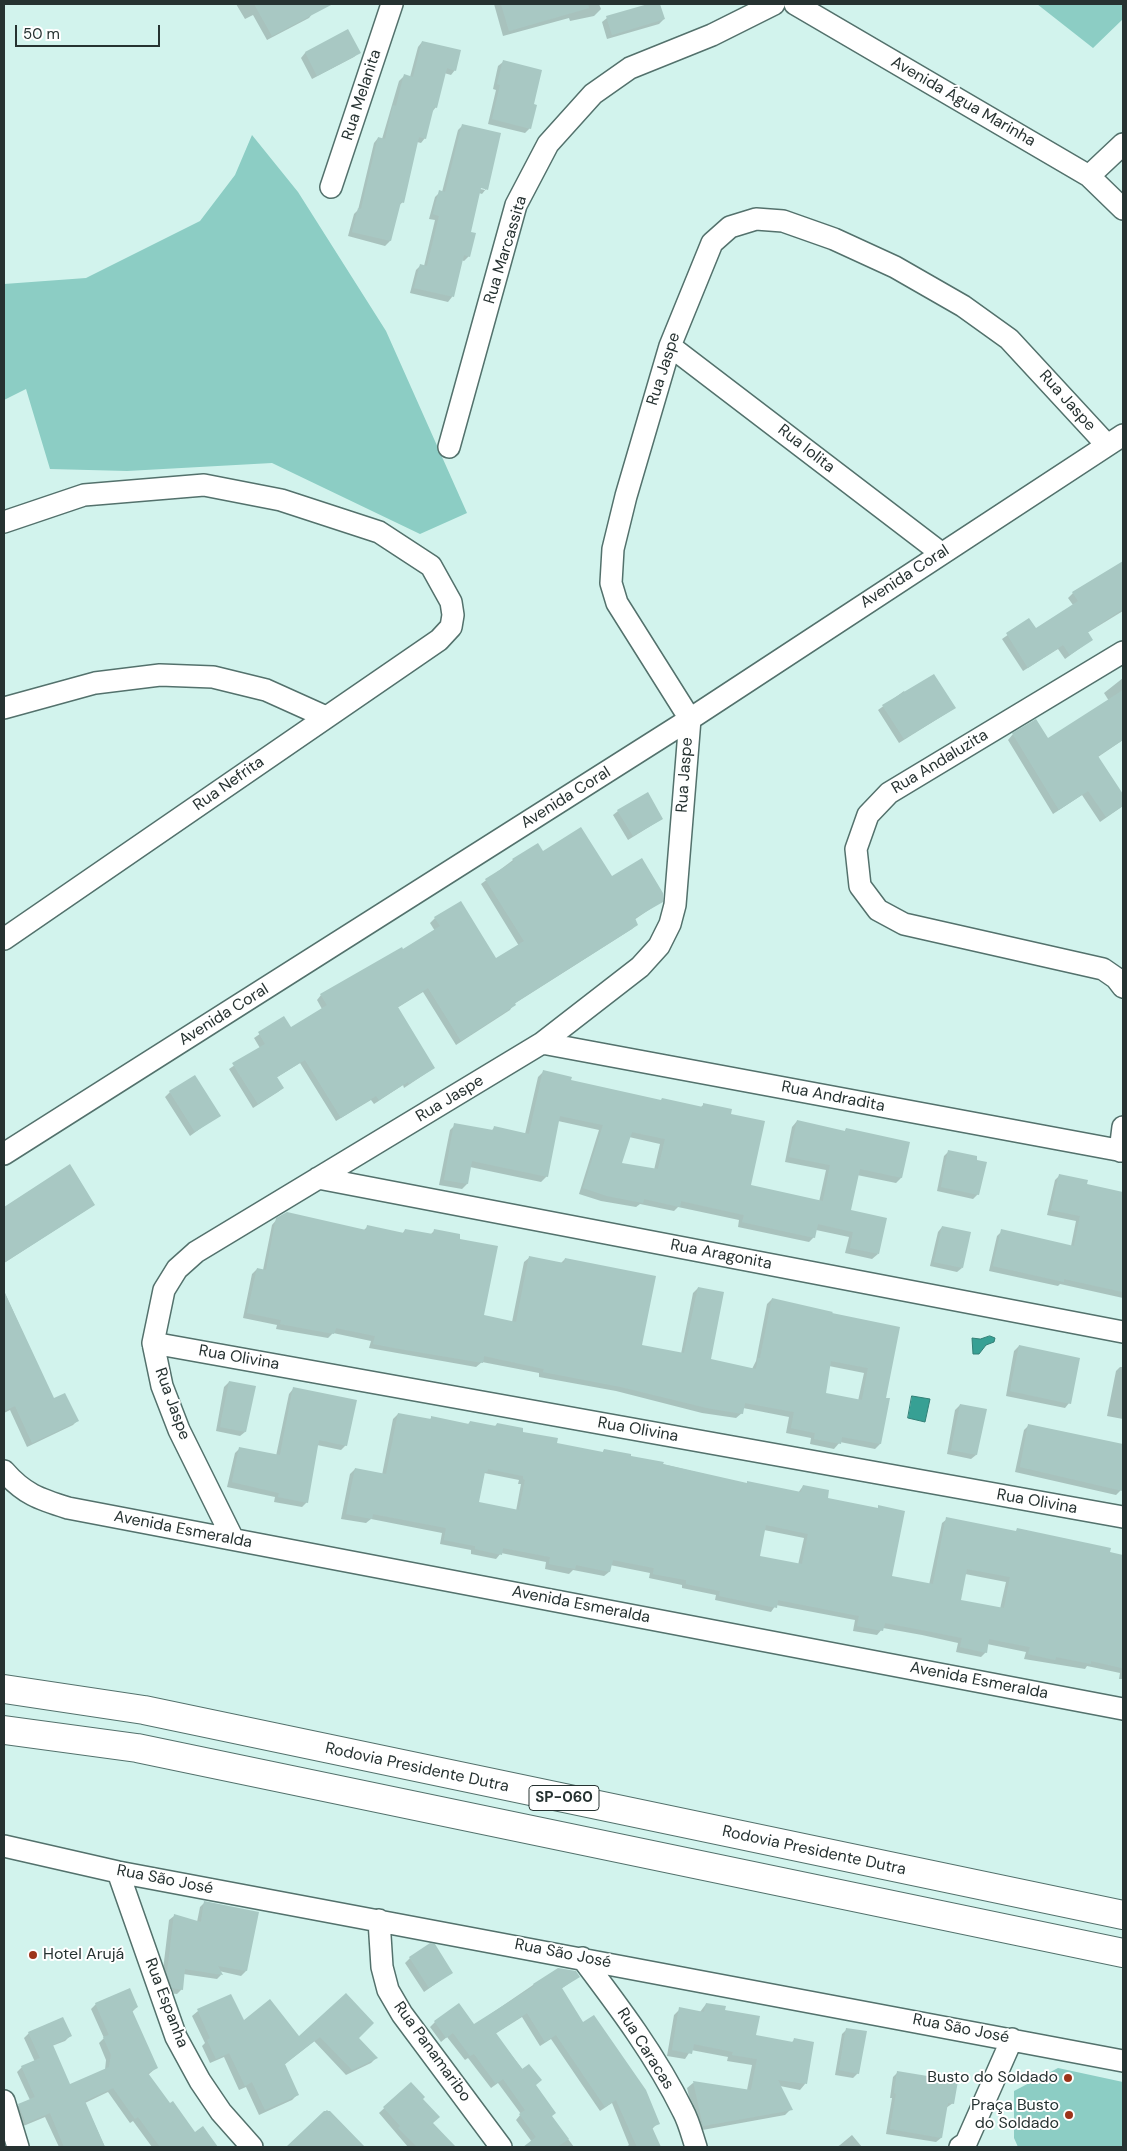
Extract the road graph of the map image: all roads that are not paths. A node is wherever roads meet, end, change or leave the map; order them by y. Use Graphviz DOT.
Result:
graph roads {
  1 [pos="392,4"];
  2 [pos="774,4"];
  3 [pos="795,4"];
  4 [pos="1123,144"];
  5 [pos="1089,176"];
  6 [pos="331,187"];
  7 [pos="1123,209"];
  8 [pos="670,346"];
  9 [pos="1115,440"];
  10 [pos="450,447"];
  11 [pos="4,522"];
  12 [pos="941,553"];
  13 [pos="1123,652"];
  14 [pos="4,708"];
  15 [pos="326,717"];
  16 [pos="690,719"];
  17 [pos="4,940"];
  18 [pos="1123,987"];
  19 [pos="542,1043"];
  20 [pos="1123,1127"];
  21 [pos="1122,1151"];
  22 [pos="4,1154"];
  23 [pos="318,1178"];
  24 [pos="1123,1332"];
  25 [pos="153,1343"];
  26 [pos="4,1470"];
  27 [pos="1123,1517"];
  28 [pos="233,1539"];
  29 [pos="4,1689"];
  30 [pos="1123,1708"];
  31 [pos="4,1730"];
  32 [pos="4,1846"];
  33 [pos="118,1872"];
  34 [pos="1123,1915"];
  35 [pos="379,1920"];
  36 [pos="1123,1953"];
  37 [pos="582,1958"];
  38 [pos="1012,2039"];
  39 [pos="1123,2061"];
  40 [pos="4,2101"];
  41 [pos="967,2146"];
  42 [pos="18,2147"];
  43 [pos="252,2147"];
  44 [pos="501,2147"];
  45 [pos="696,2147"];
  1 -- 6 [label="street, Rua Melanita"];
  2 -- 10 [label="street, Rua Marcassita"];
  3 -- 5 [label="street, Avenida Água Marinha"];
  4 -- 5 [label="street"];
  5 -- 7 [label="street, Avenida Água Marinha"];
  8 -- 9 [label="street, Rua Jaspe"];
  8 -- 12 [label="street, Rua Iolita"];
  8 -- 16 [label="street, Rua Jaspe"];
  9 -- 12 [label="street, Avenida Coral"];
  11 -- 15 [label="street, Rua Nefrita"];
  12 -- 16 [label="street, Avenida Coral"];
  13 -- 18 [label="street, Rua Andaluzita"];
  14 -- 15 [label="street"];
  15 -- 17 [label="street, Rua Nefrita"];
  16 -- 19 [label="street, Rua Jaspe"];
  16 -- 22 [label="street, Avenida Coral"];
  19 -- 21 [label="street, Rua Andradita"];
  19 -- 23 [label="street, Rua Jaspe"];
  20 -- 21 [label="street"];
  23 -- 24 [label="street, Rua Aragonita"];
  23 -- 25 [label="street, Rua Jaspe"];
  25 -- 27 [label="street, Rua Olivina"];
  25 -- 28 [label="street, Rua Jaspe"];
  26 -- 28 [label="street, Avenida Esmeralda"];
  28 -- 30 [label="street, Avenida Esmeralda"];
  29 -- 34 [label="highway, Rodovia Presidente Dutra / SP-060"];
  31 -- 36 [label="highway, SP-060"];
  32 -- 33 [label="street, Rua São José"];
  33 -- 35 [label="street, Rua São José"];
  33 -- 43 [label="street, Rua Espanha"];
  35 -- 37 [label="street, Rua São José"];
  35 -- 44 [label="street, Rua Panamaribo"];
  37 -- 38 [label="street, Rua São José"];
  37 -- 45 [label="street, Rua Caracas"];
  38 -- 39 [label="street, Rua São José"];
  38 -- 41 [label="street"];
  40 -- 42 [label="street"];
}
